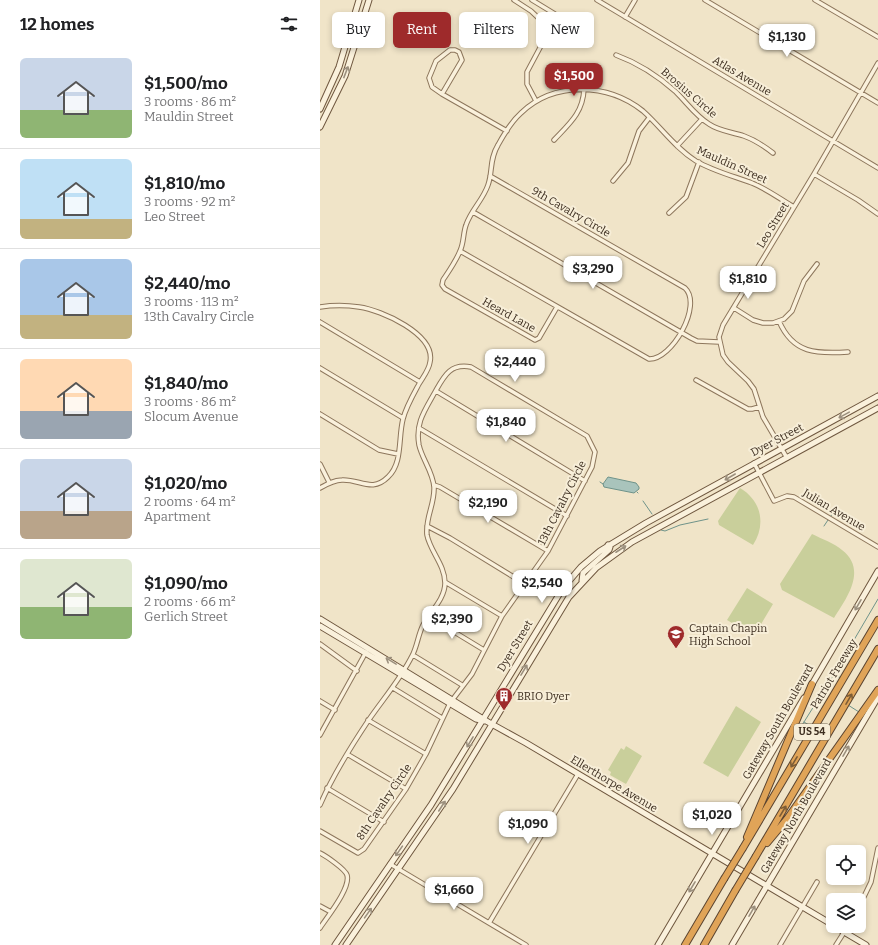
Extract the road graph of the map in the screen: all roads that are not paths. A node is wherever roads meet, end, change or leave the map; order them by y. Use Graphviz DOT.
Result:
graph roads {
  1 [pos="360,0"];
  2 [pos="369,0"];
  3 [pos="514,0"];
  4 [pos="532,0"];
  5 [pos="597,0"];
  6 [pos="635,0"];
  7 [pos="705,0"];
  8 [pos="815,0"];
  9 [pos="823,2"];
  10 [pos="356,12"];
  11 [pos="365,12"];
  12 [pos="552,12"];
  13 [pos="536,16"];
  14 [pos="625,17"];
  15 [pos="878,37"];
  16 [pos="345,48"];
  17 [pos="354,48"];
  18 [pos="540,48"];
  19 [pos="344,51"];
  20 [pos="353,54"];
  21 [pos="616,55"];
  22 [pos="878,63"];
  23 [pos="584,89"];
  24 [pos="860,93"];
  25 [pos="442,94"];
  26 [pos="536,101"];
  27 [pos="878,103"];
  28 [pos="320,109"];
  29 [pos="649,118"];
  30 [pos="702,119"];
  31 [pos="320,127"];
  32 [pos="507,131"];
  33 [pos="554,140"];
  34 [pos="832,140"];
  35 [pos="677,146"];
  36 [pos="773,153"];
  37 [pos="699,162"];
  38 [pos="878,168"];
  39 [pos="814,174"];
  40 [pos="490,176"];
  41 [pos="613,181"];
  42 [pos="794,207"];
  43 [pos="473,212"];
  44 [pos="669,213"];
  45 [pos="878,214"];
  46 [pos="460,251"];
  47 [pos="817,264"];
  48 [pos="442,285"];
  49 [pos="320,307"];
  50 [pos="557,307"];
  51 [pos="734,308"];
  52 [pos="779,321"];
  53 [pos="320,322"];
  54 [pos="681,332"];
  55 [pos="719,342"];
  56 [pos="848,352"];
  57 [pos="320,368"];
  58 [pos="696,380"];
  59 [pos="420,382"];
  60 [pos="436,391"];
  61 [pos="878,396"];
  62 [pos="759,407"];
  63 [pos="878,408"];
  64 [pos="320,414"];
  65 [pos="403,418"];
  66 [pos="418,428"];
  67 [pos="782,449"];
  68 [pos="398,454"];
  69 [pos="787,458"];
  70 [pos="754,463"];
  71 [pos="320,464"];
  72 [pos="759,472"];
  73 [pos="585,481"];
  74 [pos="329,482"];
  75 [pos="434,485"];
  76 [pos="715,486"];
  77 [pos="320,488"];
  78 [pos="720,494"];
  79 [pos="567,516"];
  80 [pos="427,526"];
  81 [pos="608,545"];
  82 [pos="877,547"];
  83 [pos="548,551"];
  84 [pos="878,571"];
  85 [pos="582,581"];
  86 [pos="445,582"];
  87 [pos="525,584"];
  88 [pos="428,616"];
  89 [pos="502,616"];
  90 [pos="320,619"];
  91 [pos="878,620"];
  92 [pos="320,626"];
  93 [pos="320,644"];
  94 [pos="878,649"];
  95 [pos="484,650"];
  96 [pos="367,651"];
  97 [pos="413,656"];
  98 [pos="357,671"];
  99 [pos="403,672"];
  100 [pos="812,684"];
  101 [pos="462,685"];
  102 [pos="393,688"];
  103 [pos="878,690"];
  104 [pos="878,697"];
  105 [pos="320,700"];
  106 [pos="451,701"];
  107 [pos="336,710"];
  108 [pos="442,718"];
  109 [pos="368,720"];
  110 [pos="487,721"];
  111 [pos="320,735"];
  112 [pos="347,754"];
  113 [pos="426,754"];
  114 [pos="578,774"];
  115 [pos="328,788"];
  116 [pos="406,789"];
  117 [pos="320,805"];
  118 [pos="384,822"];
  119 [pos="320,831"];
  120 [pos="744,846"];
  121 [pos="878,848"];
  122 [pos="320,852"];
  123 [pos="712,854"];
  124 [pos="756,856"];
  125 [pos="390,864"];
  126 [pos="398,869"];
  127 [pos="817,882"];
  128 [pos="767,886"];
  129 [pos="866,893"];
  130 [pos="320,906"];
  131 [pos="802,907"];
  132 [pos="331,912"];
  133 [pos="826,922"];
  134 [pos="489,923"];
  135 [pos="320,928"];
  136 [pos="843,933"];
  137 [pos="846,933"];
  138 [pos="335,945"];
  139 [pos="346,945"];
  140 [pos="526,945"];
  141 [pos="658,945"];
  142 [pos="685,945"];
  143 [pos="704,945"];
  144 [pos="732,945"];
  145 [pos="780,945"];
  146 [pos="836,945"];
  147 [pos="866,945"];
  1 -- 10 [label="main road"];
  2 -- 11 [label="main road"];
  3 -- 13 [label="street"];
  4 -- 12 [label="street"];
  5 -- 14 [label="street, Atlas Avenue"];
  6 -- 14 [label="street"];
  7 -- 24 [label="street"];
  8 -- 9 [label="street"];
  9 -- 15 [label="street"];
  14 -- 34 [label="street, Atlas Avenue"];
  16 -- 19 [label="main road"];
  17 -- 20 [label="main road"];
  18 -- 26 [label="street"];
  19 -- 20 [label="street"];
  19 -- 28 [label="main road"];
  31 -- 20 [label="main road, one-way"];
  21 -- 30 [label="street, Brosius Circle"];
  22 -- 24 [label="street, Leo Street"];
  23 -- 26 [label="street, Mauldin Street"];
  23 -- 29 [label="street, Mauldin Street"];
  23 -- 33 [label="street"];
  24 -- 27 [label="street"];
  24 -- 34 [label="street, Leo Street"];
  25 -- 25 [label="street"];
  25 -- 32 [label="street"];
  26 -- 32 [label="street, Mauldin Street"];
  29 -- 35 [label="street, Mauldin Street"];
  29 -- 41 [label="street"];
  30 -- 35 [label="street"];
  30 -- 36 [label="street, Brosius Circle"];
  32 -- 40 [label="street, Mauldin Street"];
  34 -- 38 [label="street, Atlas Avenue"];
  34 -- 39 [label="street, Leo Street"];
  35 -- 37 [label="street, Mauldin Street"];
  37 -- 42 [label="street, Mauldin Street"];
  37 -- 44 [label="street"];
  39 -- 42 [label="street, Leo Street"];
  39 -- 45 [label="street"];
  40 -- 43 [label="street, Mauldin Street"];
  40 -- 54 [label="street, 9th Cavalry Circle"];
  42 -- 51 [label="street, Leo Street"];
  43 -- 46 [label="street, Mauldin Street"];
  43 -- 54 [label="street"];
  46 -- 48 [label="street, Mauldin Street"];
  46 -- 50 [label="street, 9th Cavalry Circle"];
  47 -- 52 [label="street"];
  48 -- 50 [label="street, Heard Lane"];
  49 -- 59 [label="street"];
  50 -- 54 [label="street, 9th Cavalry Circle"];
  51 -- 52 [label="street"];
  51 -- 55 [label="street, Leo Street"];
  52 -- 56 [label="street"];
  53 -- 59 [label="street"];
  54 -- 55 [label="street"];
  55 -- 62 [label="street"];
  57 -- 65 [label="street"];
  58 -- 62 [label="street"];
  59 -- 65 [label="street"];
  60 -- 66 [label="street, 13th Cavalry Circle"];
  60 -- 73 [label="street"];
  60 -- 73 [label="street, 13th Cavalry Circle"];
  61 -- 67 [label="main road, Dyer Street, one-way"];
  62 -- 67 [label="street"];
  63 -- 69 [label="main road, Dyer Street"];
  64 -- 68 [label="street"];
  65 -- 68 [label="street"];
  66 -- 75 [label="street, 13th Cavalry Circle"];
  66 -- 79 [label="street"];
  67 -- 69 [label="street"];
  67 -- 70 [label="main road, Dyer Street"];
  68 -- 74 [label="street"];
  69 -- 72 [label="main road, Dyer Street"];
  70 -- 72 [label="street, Julian Avenue"];
  70 -- 76 [label="main road, Dyer Street, one-way"];
  71 -- 74 [label="street"];
  72 -- 78 [label="main road, Dyer Street"];
  72 -- 82 [label="street, Julian Avenue"];
  73 -- 79 [label="street, 13th Cavalry Circle"];
  74 -- 77 [label="street"];
  75 -- 80 [label="street, 13th Cavalry Circle"];
  75 -- 83 [label="street"];
  76 -- 78 [label="main road"];
  76 -- 81 [label="main road, Dyer Street"];
  85 -- 78 [label="main road, Dyer Street, one-way"];
  79 -- 83 [label="street, 13th Cavalry Circle"];
  80 -- 86 [label="street, 13th Cavalry Circle"];
  80 -- 87 [label="street"];
  81 -- 85 [label="main road"];
  81 -- 110 [label="main road, Dyer Street"];
  83 -- 87 [label="street, 13th Cavalry Circle"];
  84 -- 100 [label="main road, Gateway South Boulevard, one-way"];
  110 -- 85 [label="main road, Dyer Street, one-way"];
  86 -- 88 [label="street"];
  86 -- 89 [label="street"];
  87 -- 89 [label="street, 13th Cavalry Circle"];
  88 -- 95 [label="street"];
  88 -- 97 [label="street"];
  89 -- 95 [label="street, 13th Cavalry Circle"];
  90 -- 96 [label="main road, Ellerthorpe Avenue"];
  91 -- 120 [label="highway, Patriot Freeway / US 54, one-way"];
  92 -- 96 [label="main road, Ellerthorpe Avenue"];
  93 -- 98 [label="street"];
  124 -- 94 [label="highway, US 54, one-way"];
  95 -- 101 [label="street, 13th Cavalry Circle"];
  96 -- 98 [label="street"];
  96 -- 99 [label="main road, Ellerthorpe Avenue"];
  97 -- 99 [label="street"];
  97 -- 101 [label="street"];
  98 -- 107 [label="street"];
  99 -- 102 [label="street"];
  99 -- 106 [label="main road, Ellerthorpe Avenue"];
  100 -- 120 [label="highway"];
  100 -- 123 [label="main road, Gateway South Boulevard"];
  101 -- 106 [label="street, 13th Cavalry Circle"];
  102 -- 108 [label="street"];
  102 -- 109 [label="street"];
  103 -- 124 [label="highway"];
  128 -- 104 [label="main road, Gateway North Boulevard, one-way"];
  105 -- 107 [label="street"];
  106 -- 108 [label="street, 8th Cavalry Circle"];
  106 -- 110 [label="main road, Ellerthorpe Avenue"];
  107 -- 111 [label="street"];
  108 -- 113 [label="street, 8th Cavalry Circle"];
  109 -- 112 [label="street"];
  109 -- 113 [label="street"];
  110 -- 114 [label="main road, Ellerthorpe Avenue"];
  110 -- 125 [label="main road, Dyer Street, one-way"];
  126 -- 110 [label="main road, Dyer Street, one-way"];
  112 -- 115 [label="street"];
  112 -- 116 [label="street"];
  113 -- 116 [label="street, 8th Cavalry Circle"];
  114 -- 123 [label="main road, Ellerthorpe Avenue"];
  114 -- 134 [label="street"];
  115 -- 117 [label="street"];
  115 -- 118 [label="street"];
  116 -- 118 [label="street, 8th Cavalry Circle"];
  118 -- 119 [label="street, 8th Cavalry Circle"];
  120 -- 142 [label="highway, Patriot Freeway / US 54, bridge"];
  121 -- 129 [label="street"];
  122 -- 132 [label="street"];
  123 -- 128 [label="main road, Ellerthorpe Avenue"];
  123 -- 141 [label="main road, Gateway South Boulevard, one-way"];
  124 -- 143 [label="highway, US 54, bridge"];
  125 -- 126 [label="street"];
  125 -- 138 [label="main road, Dyer Street"];
  126 -- 134 [label="street"];
  139 -- 126 [label="main road, Dyer Street, one-way"];
  127 -- 131 [label="street"];
  128 -- 131 [label="main road, Ellerthorpe Avenue"];
  144 -- 128 [label="main road, Gateway North Boulevard, one-way"];
  130 -- 132 [label="street"];
  131 -- 133 [label="main road, Ellerthorpe Avenue"];
  131 -- 145 [label="street"];
  132 -- 135 [label="street"];
  134 -- 140 [label="street"];
  136 -- 146 [label="street"];
  137 -- 147 [label="main road, Ellerthorpe Avenue"];
}
